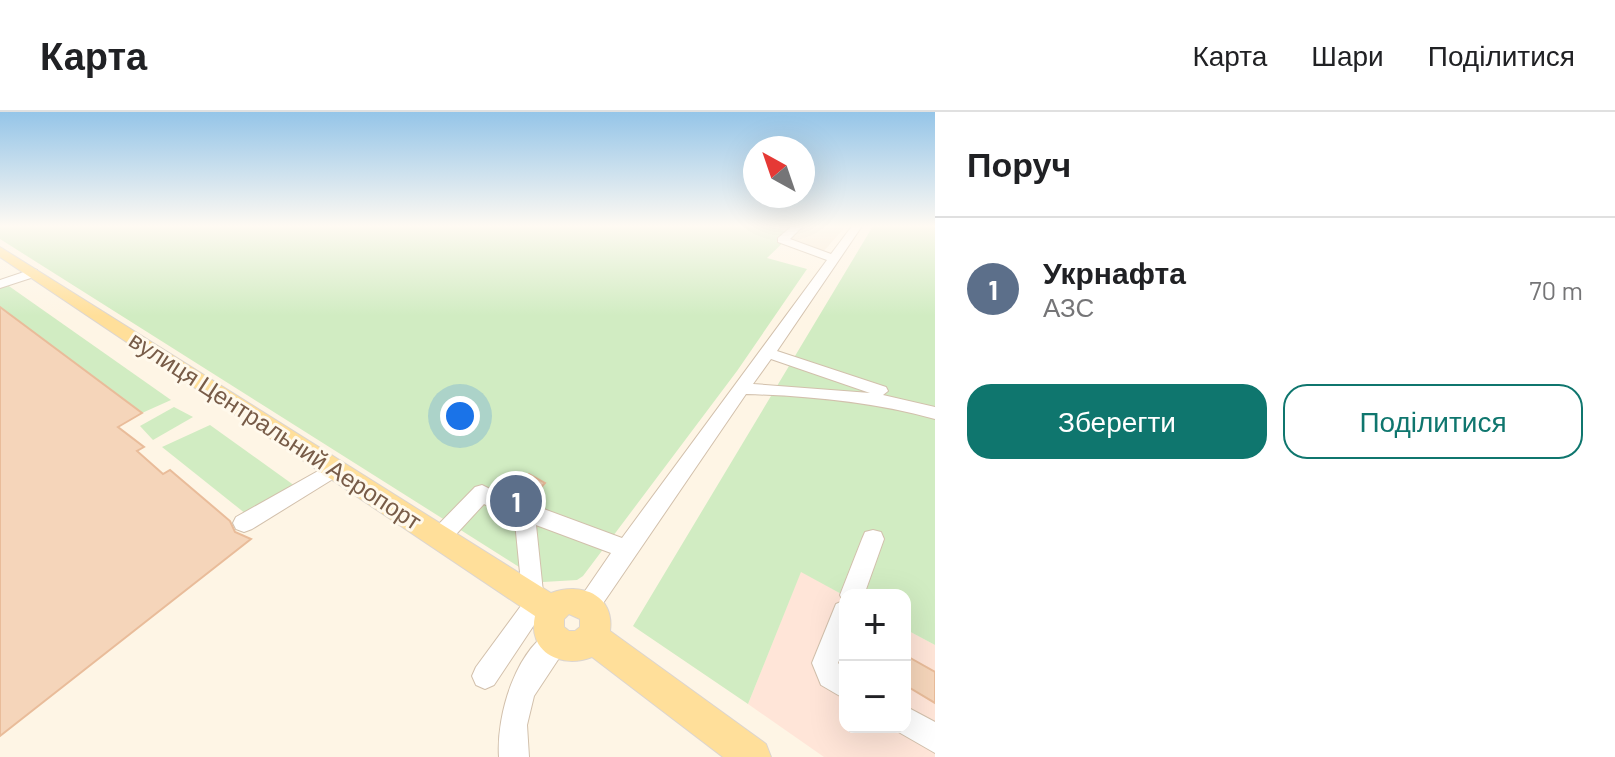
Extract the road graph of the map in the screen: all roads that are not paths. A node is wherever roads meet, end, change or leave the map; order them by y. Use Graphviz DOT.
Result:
graph roads {
  1 [pos="8,256"];
  2 [pos="828,256"];
  3 [pos="833,258"];
  4 [pos="33,273"];
  5 [pos="0,284"];
  6 [pos="766,352"];
  7 [pos="804,366"];
  8 [pos="740,389"];
  9 [pos="791,390"];
  10 [pos="933,413"];
  11 [pos="334,469"];
  12 [pos="515,512"];
  13 [pos="244,523"];
  14 [pos="440,537"];
  15 [pos="873,539"];
  16 [pos="627,549"];
  17 [pos="854,589"];
  18 [pos="540,603"];
  19 [pos="590,623"];
  20 [pos="839,627"];
  21 [pos="558,640"];
  22 [pos="485,676"];
  23 [pos="839,681"];
  24 [pos="911,724"];
  25 [pos="935,738"];
  26 [pos="514,757"];
  27 [pos="753,757"];
  1 -- 4 [label="main road, вулиця Центральний Аеропорт"];
  2 -- 3 [label="street"];
  3 -- 6 [label="street"];
  4 -- 5 [label="street"];
  4 -- 11 [label="main road, вулиця Центральний Аеропорт"];
  6 -- 7 [label="street"];
  6 -- 8 [label="street"];
  7 -- 9 [label="street"];
  7 -- 10 [label="street"];
  8 -- 9 [label="street"];
  8 -- 16 [label="street"];
  9 -- 10 [label="street"];
  11 -- 13 [label="street"];
  11 -- 14 [label="main road, вулиця Центральний Аеропорт"];
  12 -- 14 [label="street"];
  12 -- 16 [label="street"];
  12 -- 18 [label="street"];
  14 -- 18 [label="main road, вулиця Центральний Аеропорт"];
  15 -- 17 [label="street"];
  16 -- 19 [label="street"];
  18 -- 19 [label="main road"];
  18 -- 21 [label="main road"];
  18 -- 22 [label="street"];
  19 -- 21 [label="main road"];
  19 -- 27 [label="main road"];
  20 -- 23 [label="street"];
  21 -- 26 [label="street"];
  24 -- 25 [label="street"];
}
